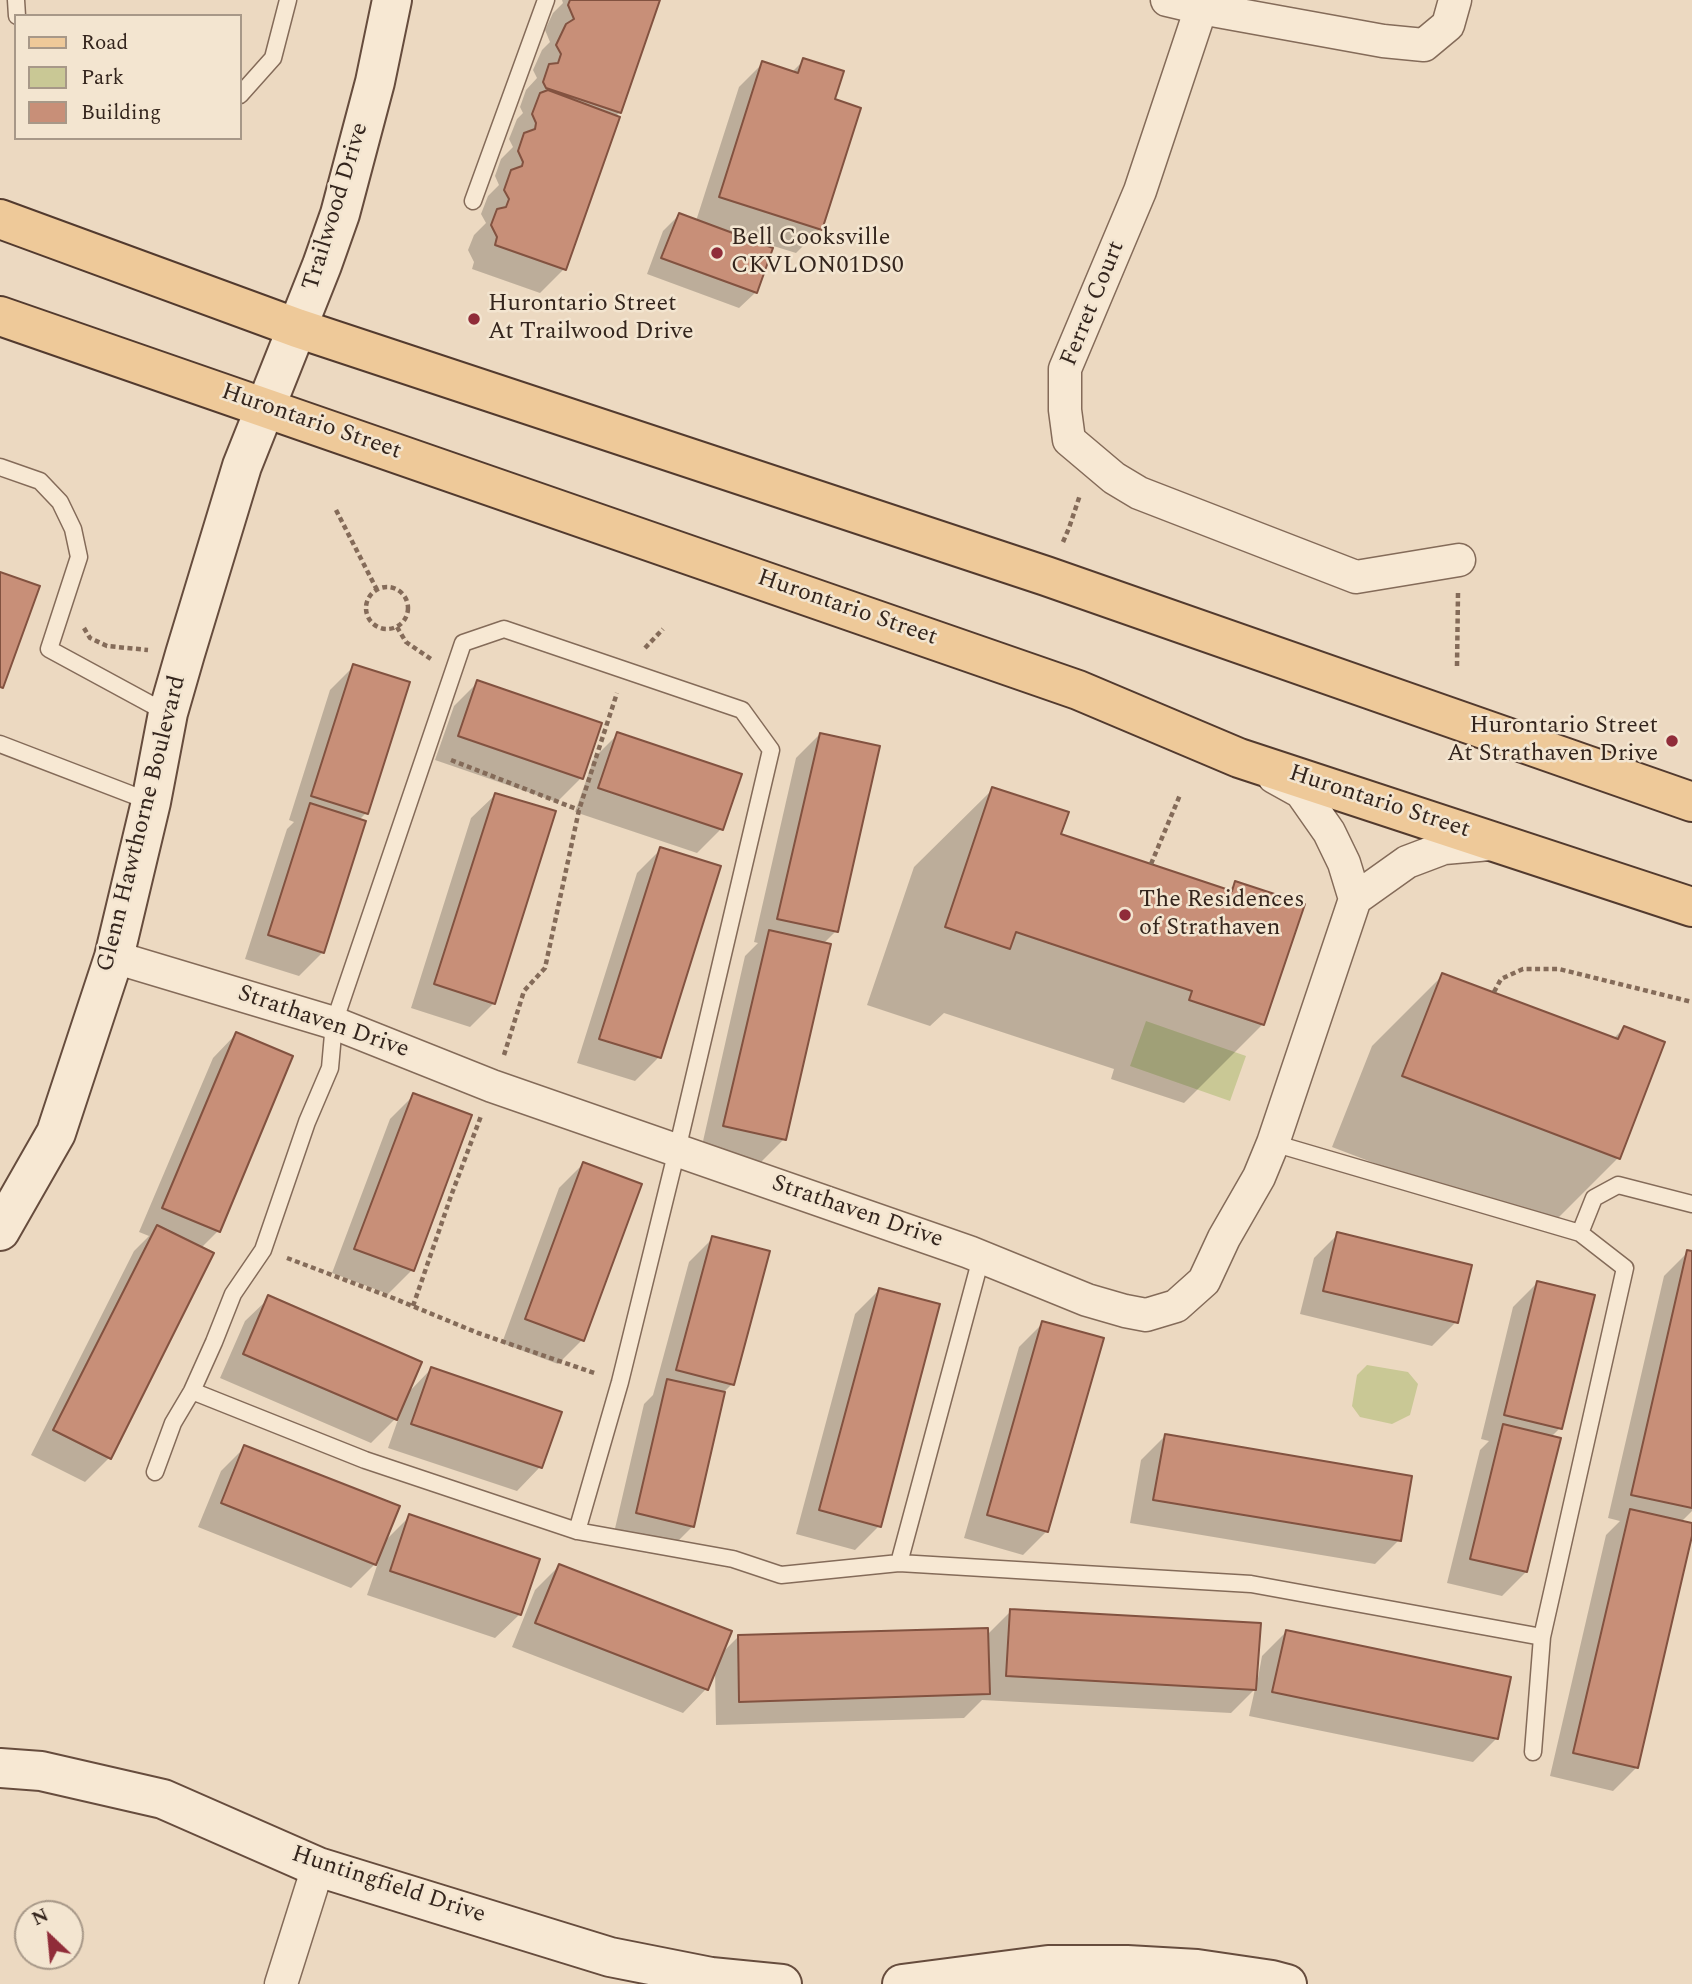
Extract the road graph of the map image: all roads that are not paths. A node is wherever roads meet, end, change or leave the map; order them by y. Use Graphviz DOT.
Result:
graph roads {
  1 [pos="288,0"];
  2 [pos="392,0"];
  3 [pos="546,0"];
  4 [pos="1167,0"];
  5 [pos="1455,0"];
  6 [pos="1201,8"];
  7 [pos="242,93"];
  8 [pos="473,201"];
  9 [pos="0,219"];
  10 [pos="0,316"];
  11 [pos="297,328"];
  12 [pos="265,408"];
  13 [pos="0,467"];
  14 [pos="1459,560"];
  15 [pos="168,713"];
  16 [pos="0,744"];
  17 [pos="1239,758"];
  18 [pos="151,802"];
  19 [pos="1692,802"];
  20 [pos="1500,843"];
  21 [pos="1355,900"];
  22 [pos="1692,906"];
  23 [pos="114,957"];
  24 [pos="334,1023"];
  25 [pos="1273,1143"];
  26 [pos="677,1150"];
  27 [pos="1692,1205"];
  28 [pos="0,1231"];
  29 [pos="1580,1233"];
  30 [pos="981,1258"];
  31 [pos="192,1391"];
  32 [pos="155,1472"];
  33 [pos="577,1531"];
  34 [pos="900,1563"];
  35 [pos="1542,1637"];
  36 [pos="1533,1752"];
  37 [pos="0,1768"];
  38 [pos="318,1867"];
  39 [pos="711,1980"];
  40 [pos="281,1984"];
  41 [pos="782,1984"];
  42 [pos="902,1984"];
  43 [pos="1287,1984"];
  1 -- 7 [label="lane"];
  2 -- 11 [label="street, Trailwood Drive"];
  3 -- 8 [label="lane"];
  4 -- 6 [label="street"];
  5 -- 6 [label="street"];
  6 -- 14 [label="street, Ferret Court"];
  9 -- 11 [label="main road"];
  10 -- 12 [label="main road, Hurontario Street"];
  11 -- 12 [label="street, Trailwood Drive"];
  11 -- 19 [label="main road"];
  12 -- 15 [label="street, Glenn Hawthorne Boulevard"];
  12 -- 17 [label="main road, Hurontario Street"];
  13 -- 15 [label="lane"];
  15 -- 18 [label="street, Glenn Hawthorne Boulevard"];
  16 -- 18 [label="lane"];
  17 -- 20 [label="main road, Hurontario Street"];
  17 -- 21 [label="street"];
  18 -- 23 [label="street, Glenn Hawthorne Boulevard"];
  20 -- 21 [label="street"];
  20 -- 22 [label="main road, Hurontario Street"];
  21 -- 25 [label="street, Strathaven Drive"];
  23 -- 24 [label="street, Strathaven Drive"];
  23 -- 28 [label="street, Glenn Hawthorne Boulevard"];
  24 -- 26 [label="street, Strathaven Drive"];
  24 -- 26 [label="lane"];
  24 -- 31 [label="lane"];
  25 -- 29 [label="lane"];
  25 -- 30 [label="street, Strathaven Drive"];
  26 -- 30 [label="street, Strathaven Drive"];
  26 -- 33 [label="lane"];
  27 -- 29 [label="lane"];
  29 -- 35 [label="lane"];
  30 -- 34 [label="lane"];
  31 -- 32 [label="lane"];
  31 -- 33 [label="lane"];
  33 -- 34 [label="lane"];
  34 -- 35 [label="lane"];
  35 -- 36 [label="lane"];
  37 -- 38 [label="street, Huntingfield Drive"];
  38 -- 39 [label="street, Huntingfield Drive"];
  38 -- 40 [label="street"];
  39 -- 41 [label="street, Huntingfield Drive"];
  42 -- 43 [label="street"];
}
